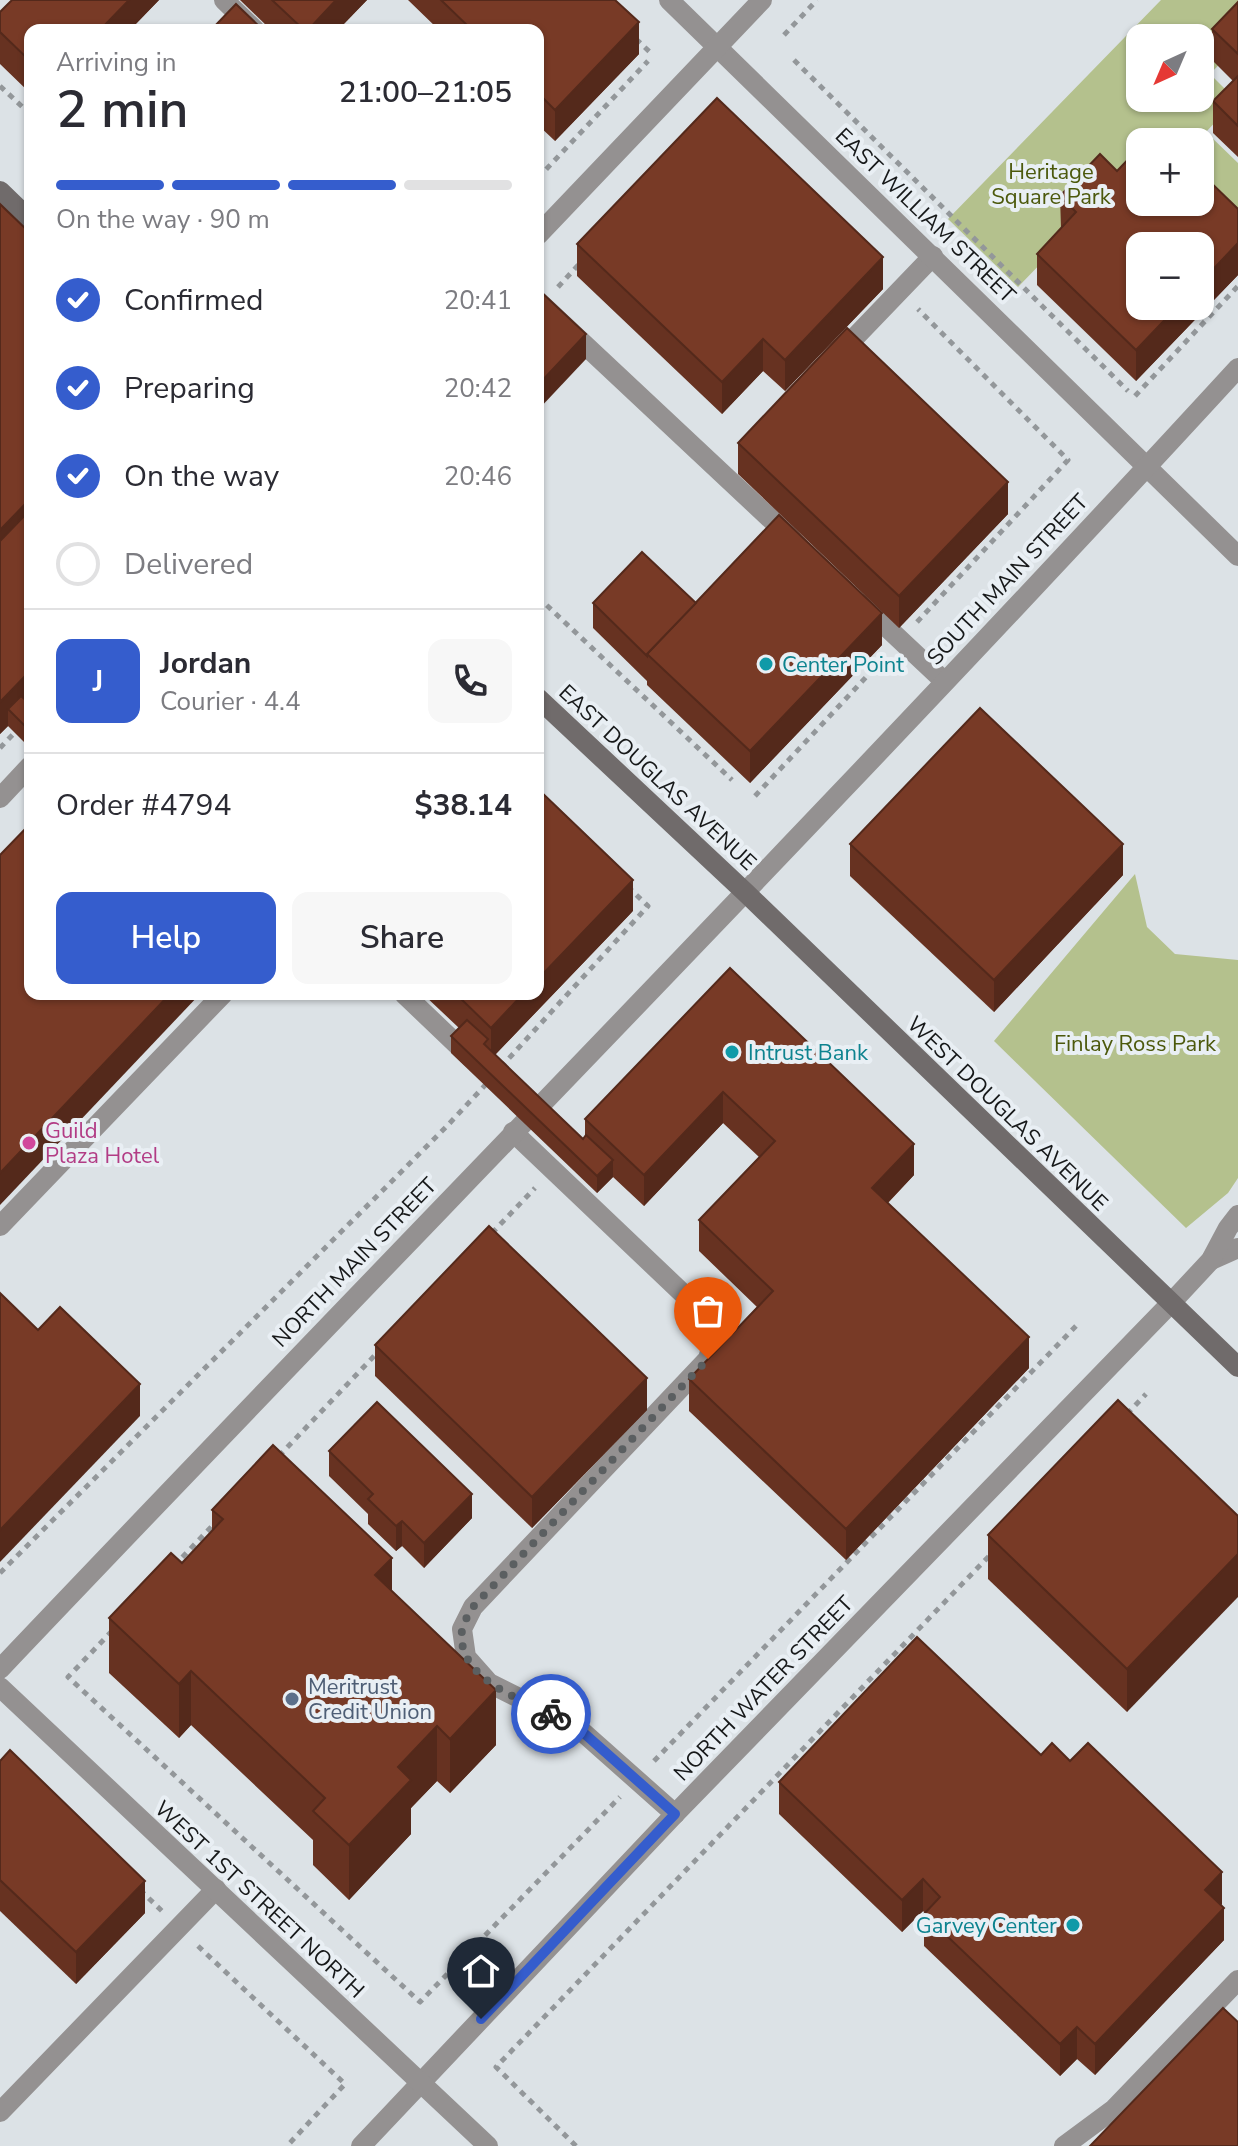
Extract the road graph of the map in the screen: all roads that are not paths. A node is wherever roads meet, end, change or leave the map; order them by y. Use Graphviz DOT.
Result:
graph roads {
  1 [pos="224,0"];
  2 [pos="669,0"];
  3 [pos="762,0"];
  4 [pos="249,24"];
  5 [pos="717,47"];
  6 [pos="0,191"];
  7 [pos="24,214"];
  8 [pos="544,229"];
  9 [pos="933,256"];
  10 [pos="544,306"];
  11 [pos="1238,368"];
  12 [pos="823,371"];
  13 [pos="1148,466"];
  14 [pos="801,547"];
  15 [pos="1234,550"];
  16 [pos="845,589"];
  17 [pos="944,681"];
  18 [pos="544,704"];
  19 [pos="24,772"];
  20 [pos="0,798"];
  21 [pos="745,892"];
  22 [pos="217,1000"];
  23 [pos="410,1000"];
  24 [pos="481,1067"];
  25 [pos="513,1132"];
  26 [pos="1238,1215"];
  27 [pos="0,1226"];
  28 [pos="1238,1248"];
  29 [pos="1211,1260"];
  30 [pos="1171,1303"];
  31 [pos="1238,1367"];
  32 [pos="0,1669"];
  33 [pos="0,1687"];
  34 [pos="675,1814"];
  35 [pos="216,1889"];
  36 [pos="1238,1980"];
  37 [pos="421,2084"];
  38 [pos="0,2112"];
  39 [pos="361,2146"];
  40 [pos="488,2146"];
  41 [pos="1064,2146"];
  1 -- 4 [label="street"];
  2 -- 5 [label="street, EAST WILLIAM STREET"];
  3 -- 5 [label="street"];
  5 -- 8 [label="street"];
  5 -- 9 [label="street, EAST WILLIAM STREET"];
  6 -- 7 [label="main road"];
  9 -- 12 [label="street"];
  9 -- 13 [label="street, EAST WILLIAM STREET"];
  10 -- 14 [label="street"];
  11 -- 13 [label="street, SOUTH MAIN STREET"];
  13 -- 15 [label="street, EAST WILLIAM STREET"];
  13 -- 17 [label="street, SOUTH MAIN STREET"];
  16 -- 17 [label="street"];
  17 -- 21 [label="street, SOUTH MAIN STREET"];
  18 -- 21 [label="main road, EAST DOUGLAS AVENUE"];
  19 -- 20 [label="street"];
  21 -- 25 [label="street, NORTH MAIN STREET"];
  21 -- 30 [label="main road, WEST DOUGLAS AVENUE"];
  22 -- 27 [label="street"];
  23 -- 24 [label="street"];
  25 -- 32 [label="street, NORTH MAIN STREET"];
  25 -- 34 [label="street"];
  26 -- 29 [label="street"];
  28 -- 29 [label="street"];
  29 -- 30 [label="street, NORTH WATER STREET"];
  30 -- 31 [label="main road, WEST DOUGLAS AVENUE"];
  30 -- 34 [label="street, NORTH WATER STREET"];
  33 -- 35 [label="street, WEST 1ST STREET NORTH"];
  34 -- 37 [label="street, NORTH WATER STREET"];
  35 -- 37 [label="street, WEST 1ST STREET NORTH"];
  35 -- 38 [label="street"];
  36 -- 41 [label="street"];
  37 -- 39 [label="street, NORTH WATER STREET"];
  37 -- 40 [label="street, WEST 1ST STREET NORTH"];
}
